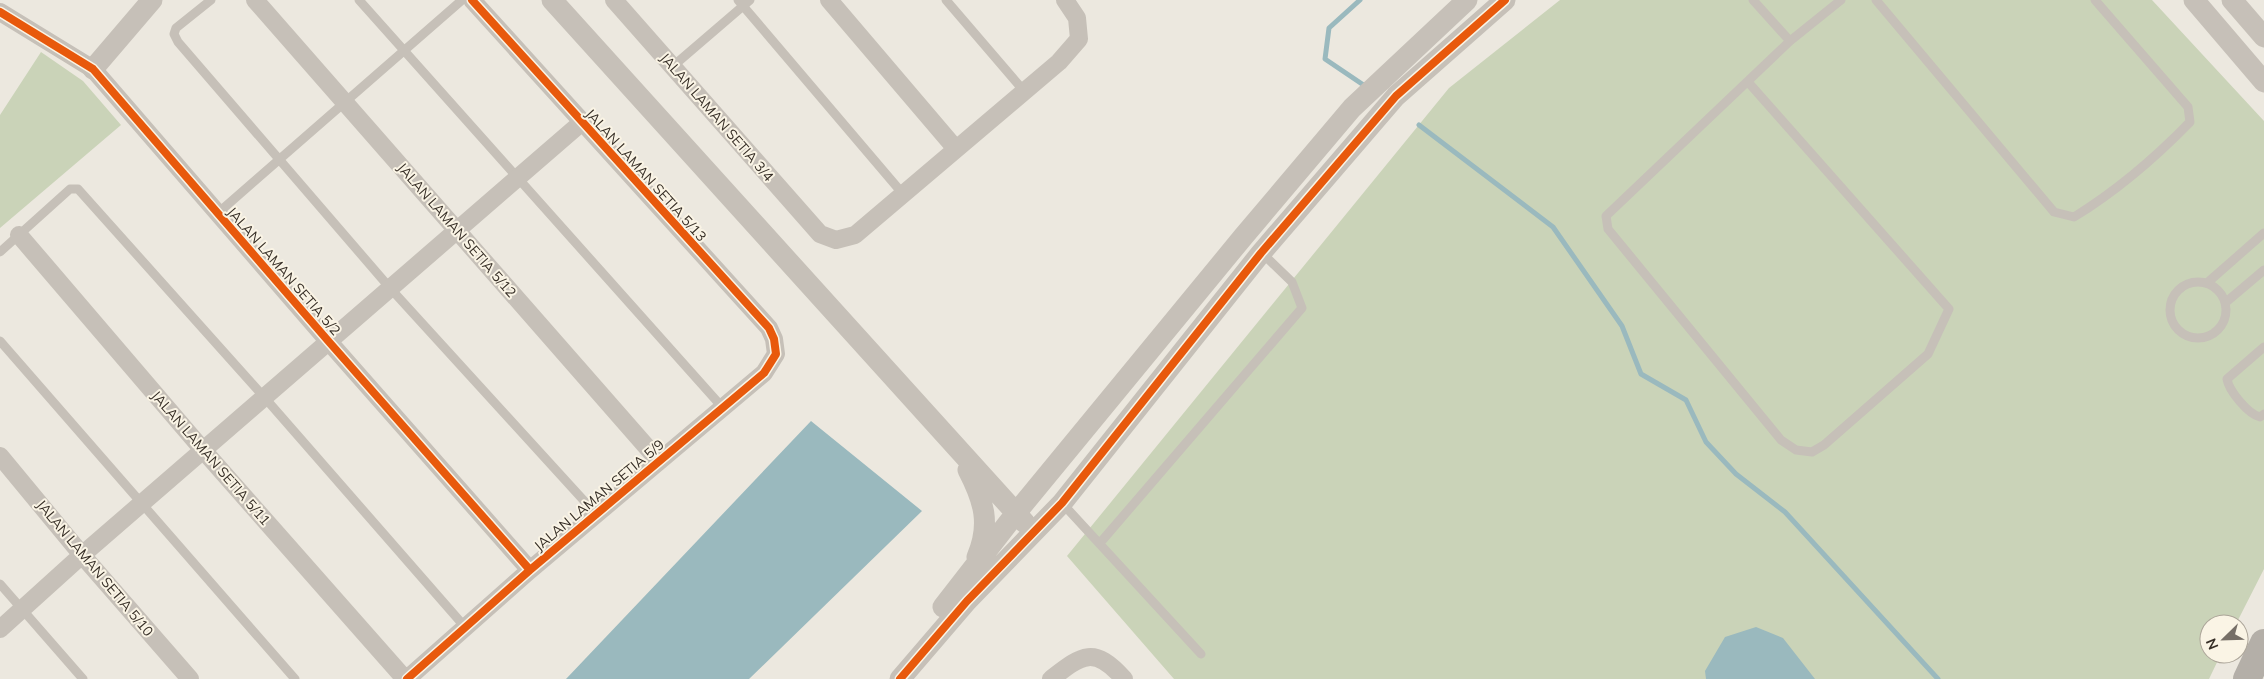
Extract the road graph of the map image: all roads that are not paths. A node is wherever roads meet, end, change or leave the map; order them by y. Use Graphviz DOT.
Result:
graph roads {
  1 [pos="152,0"];
  2 [pos="211,0"];
  3 [pos="254,0"];
  4 [pos="359,0"];
  5 [pos="462,0"];
  6 [pos="472,0"];
  7 [pos="552,0"];
  8 [pos="614,0"];
  9 [pos="829,0"];
  10 [pos="946,0"];
  11 [pos="1065,0"];
  12 [pos="1467,0"];
  13 [pos="1506,0"];
  14 [pos="1753,0"];
  15 [pos="1841,0"];
  16 [pos="1876,0"];
  17 [pos="2095,0"];
  18 [pos="2194,0"];
  19 [pos="2232,0"];
  20 [pos="744,2"];
  21 [pos="0,12"];
  22 [pos="2264,37"];
  23 [pos="1790,41"];
  24 [pos="403,52"];
  25 [pos="672,67"];
  26 [pos="93,69"];
  27 [pos="1748,82"];
  28 [pos="2264,82"];
  29 [pos="1024,91"];
  30 [pos="345,103"];
  31 [pos="581,123"];
  32 [pos="956,148"];
  33 [pos="279,160"];
  34 [pos="517,179"];
  35 [pos="903,194"];
  36 [pos="218,213"];
  37 [pos="458,231"];
  38 [pos="2264,233"];
  39 [pos="20,236"];
  40 [pos="0,252"];
  41 [pos="1261,252"];
  42 [pos="2264,270"];
  43 [pos="2207,283"];
  44 [pos="390,288"];
  45 [pos="2225,304"];
  46 [pos="0,341"];
  47 [pos="330,342"];
  48 [pos="2264,347"];
  49 [pos="764,373"];
  50 [pos="265,398"];
  51 [pos="723,408"];
  52 [pos="2264,414"];
  53 [pos="203,450"];
  54 [pos="958,450"];
  55 [pos="0,456"];
  56 [pos="659,460"];
  57 [pos="1062,503"];
  58 [pos="141,504"];
  59 [pos="1016,513"];
  60 [pos="597,515"];
  61 [pos="1033,532"];
  62 [pos="1100,543"];
  63 [pos="82,555"];
  64 [pos="530,570"];
  65 [pos="970,574"];
  66 [pos="0,584"];
  67 [pos="22,610"];
  68 [pos="465,627"];
  69 [pos="0,629"];
  70 [pos="2264,643"];
  71 [pos="1201,654"];
  72 [pos="83,679"];
  73 [pos="190,679"];
  74 [pos="295,679"];
  75 [pos="406,679"];
  76 [pos="884,679"];
  77 [pos="900,679"];
  78 [pos="1050,679"];
  79 [pos="1124,679"];
  80 [pos="2247,679"];
  1 -- 26 [label="street"];
  2 -- 33 [label="lane"];
  3 -- 30 [label="street, JALAN LAMAN SETIA 5/12"];
  4 -- 24 [label="lane"];
  5 -- 24 [label="lane"];
  6 -- 31 [label="street, JALAN LAMAN SETIA 5/13"];
  7 -- 54 [label="street"];
  8 -- 25 [label="street, JALAN LAMAN SETIA 3/4"];
  9 -- 32 [label="street"];
  10 -- 29 [label="lane"];
  11 -- 29 [label="street"];
  12 -- 59 [label="street"];
  13 -- 41 [label="street"];
  14 -- 23 [label="lane"];
  15 -- 23 [label="lane"];
  16 -- 17 [label="lane"];
  18 -- 28 [label="street"];
  19 -- 22 [label="street"];
  20 -- 25 [label="lane"];
  20 -- 35 [label="lane"];
  21 -- 26 [label="street, JALAN LAMAN SETIA 5/2"];
  23 -- 27 [label="lane"];
  24 -- 30 [label="lane"];
  24 -- 34 [label="lane"];
  25 -- 35 [label="street, JALAN LAMAN SETIA 3/4"];
  26 -- 36 [label="street, JALAN LAMAN SETIA 5/2"];
  27 -- 27 [label="lane"];
  29 -- 32 [label="street"];
  30 -- 33 [label="lane"];
  30 -- 37 [label="street, JALAN LAMAN SETIA 5/12"];
  31 -- 34 [label="street"];
  31 -- 49 [label="street, JALAN LAMAN SETIA 5/13"];
  32 -- 35 [label="street"];
  33 -- 36 [label="lane"];
  33 -- 44 [label="lane"];
  34 -- 37 [label="street"];
  34 -- 51 [label="lane"];
  36 -- 47 [label="street, JALAN LAMAN SETIA 5/2"];
  37 -- 44 [label="street"];
  37 -- 56 [label="street, JALAN LAMAN SETIA 5/12"];
  38 -- 43 [label="lane"];
  39 -- 40 [label="lane"];
  39 -- 50 [label="lane"];
  39 -- 53 [label="street, JALAN LAMAN SETIA 5/11"];
  41 -- 57 [label="street"];
  41 -- 62 [label="lane"];
  42 -- 45 [label="lane"];
  43 -- 45 [label="lane"];
  43 -- 45 [label="lane"];
  44 -- 47 [label="street"];
  44 -- 60 [label="lane"];
  46 -- 58 [label="lane"];
  47 -- 50 [label="street"];
  47 -- 64 [label="street, JALAN LAMAN SETIA 5/2"];
  48 -- 52 [label="lane"];
  49 -- 51 [label="street, JALAN LAMAN SETIA 5/9"];
  50 -- 53 [label="street"];
  50 -- 68 [label="lane"];
  51 -- 56 [label="street, JALAN LAMAN SETIA 5/9"];
  53 -- 58 [label="street"];
  53 -- 75 [label="street, JALAN LAMAN SETIA 5/11"];
  54 -- 59 [label="street"];
  54 -- 65 [label="street"];
  55 -- 63 [label="street, JALAN LAMAN SETIA 5/10"];
  56 -- 60 [label="street, JALAN LAMAN SETIA 5/9"];
  57 -- 61 [label="street"];
  57 -- 62 [label="lane"];
  58 -- 63 [label="street"];
  58 -- 74 [label="lane"];
  59 -- 61 [label="street"];
  59 -- 65 [label="street"];
  60 -- 64 [label="street, JALAN LAMAN SETIA 5/9"];
  61 -- 77 [label="street"];
  62 -- 71 [label="lane"];
  63 -- 67 [label="street"];
  63 -- 73 [label="street, JALAN LAMAN SETIA 5/10"];
  64 -- 68 [label="street, JALAN LAMAN SETIA 5/9"];
  65 -- 76 [label="street"];
  66 -- 67 [label="lane"];
  67 -- 69 [label="street"];
  67 -- 72 [label="lane"];
  68 -- 75 [label="street, JALAN LAMAN SETIA 5/9"];
  70 -- 80 [label="main road"];
  78 -- 79 [label="street"];
}
